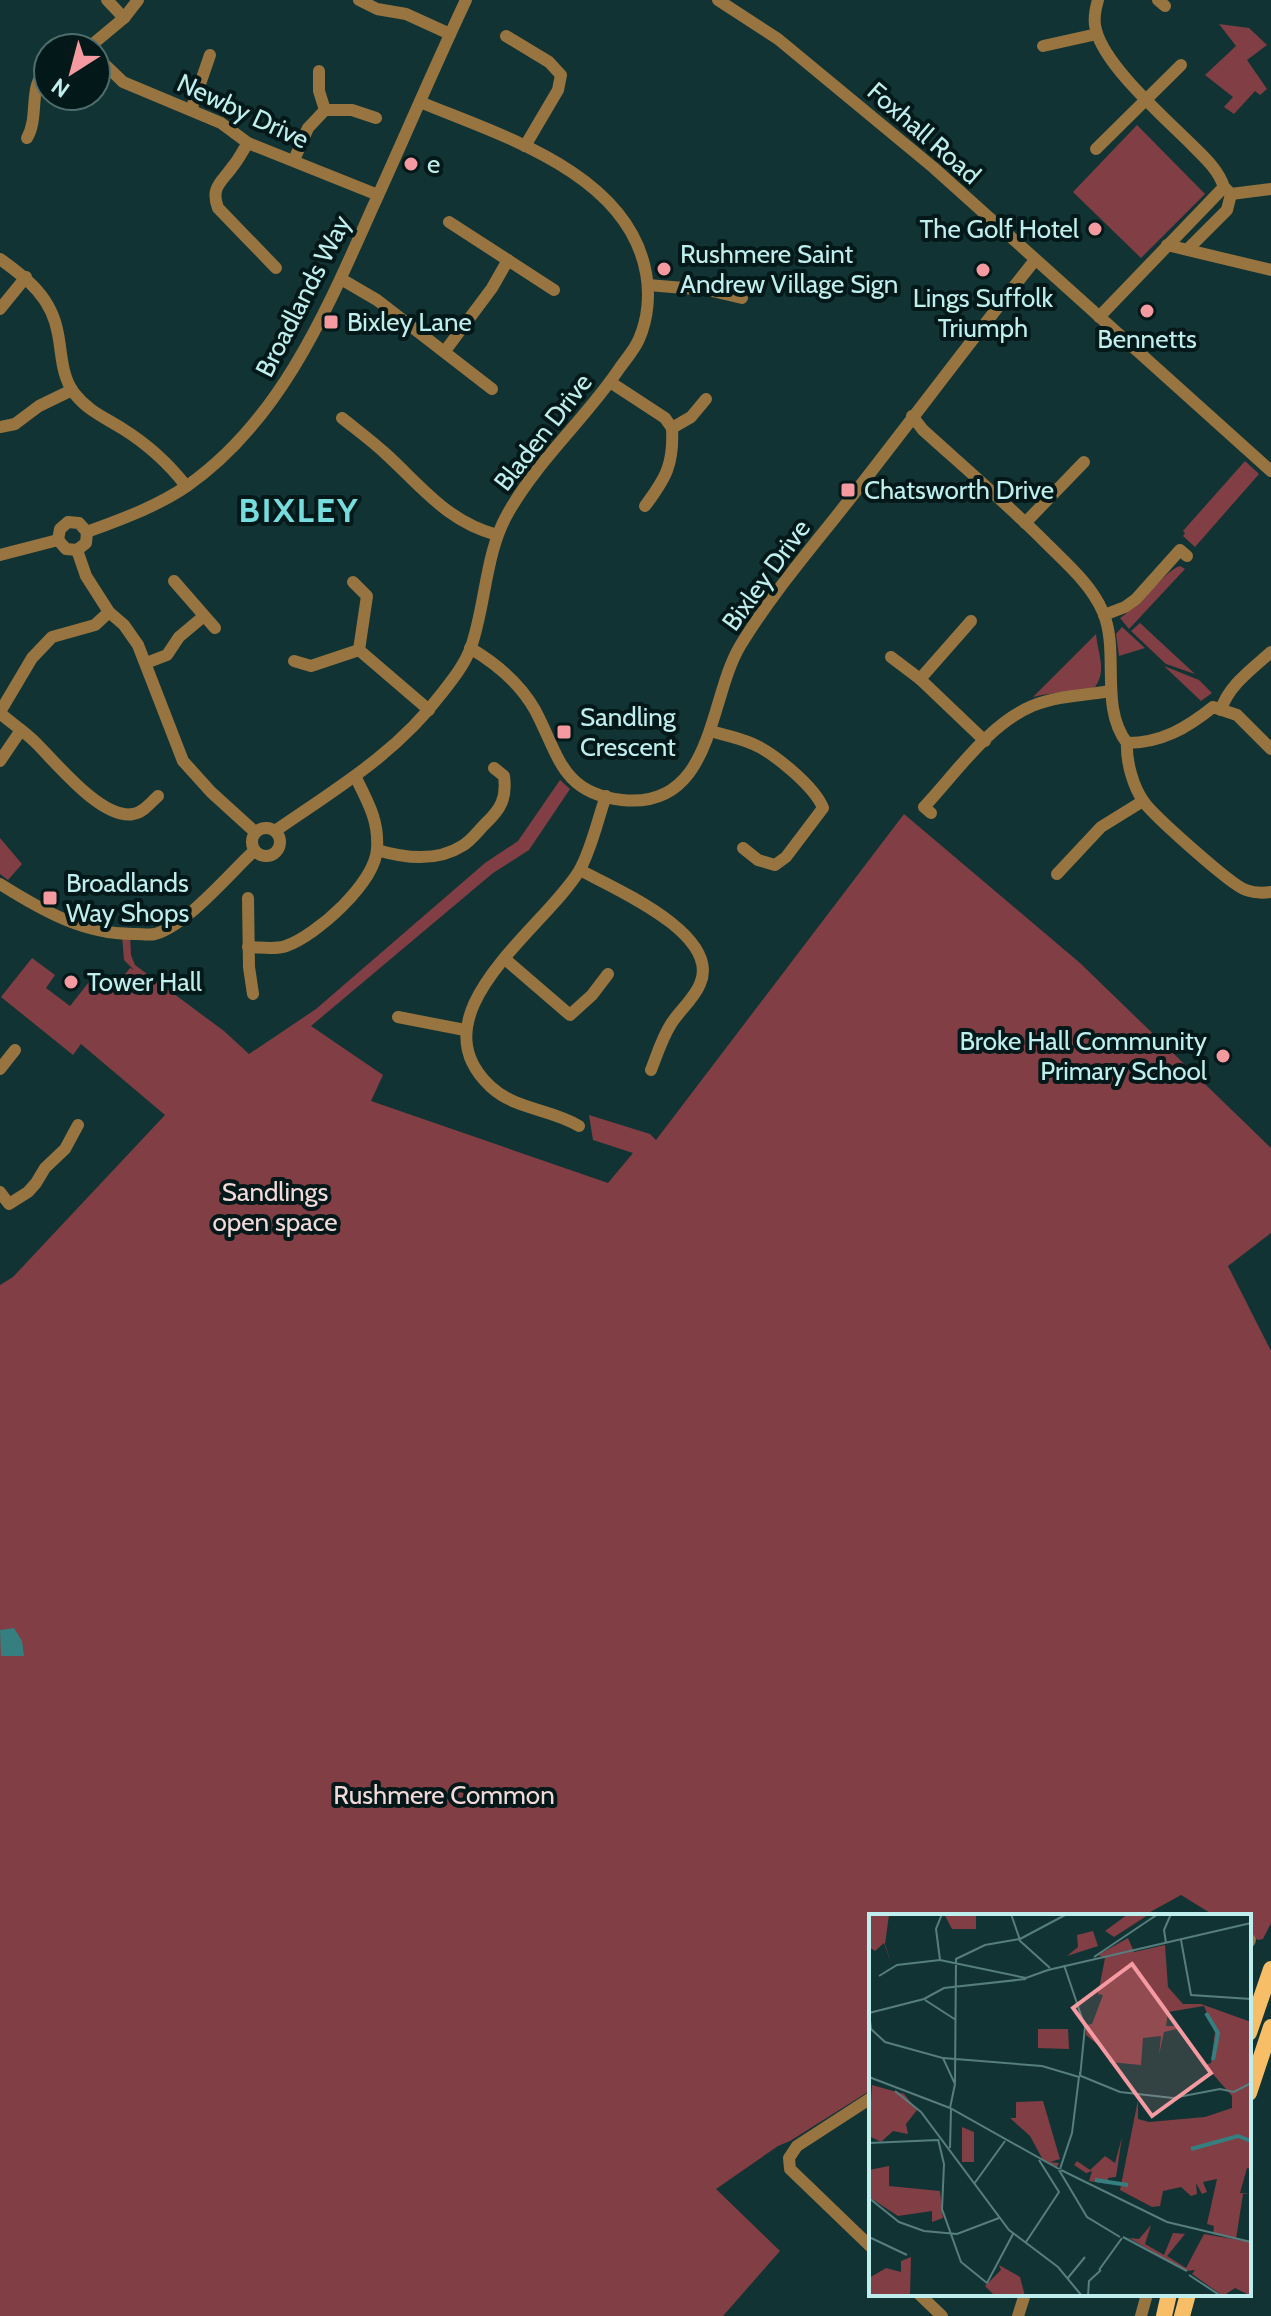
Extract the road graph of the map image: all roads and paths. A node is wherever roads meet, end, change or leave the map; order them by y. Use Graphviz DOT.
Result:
graph roads {
  1 [pos="107,0"];
  2 [pos="138,0"];
  3 [pos="359,0"];
  4 [pos="466,0"];
  5 [pos="718,0"];
  6 [pos="1098,0"];
  7 [pos="124,18"];
  8 [pos="108,32"];
  9 [pos="450,34"];
  10 [pos="1097,34"];
  11 [pos="506,36"];
  12 [pos="1043,46"];
  13 [pos="210,55"];
  14 [pos="1181,65"];
  15 [pos="112,71"];
  16 [pos="319,71"];
  17 [pos="1146,99"];
  18 [pos="420,102"];
  19 [pos="191,110"];
  20 [pos="325,110"];
  21 [pos="36,112"];
  22 [pos="376,118"];
  23 [pos="27,138"];
  24 [pos="248,143"];
  25 [pos="525,146"];
  26 [pos="1096,149"];
  27 [pos="294,160"];
  28 [pos="1271,189"];
  29 [pos="1227,190"];
  30 [pos="378,195"];
  31 [pos="449,222"];
  32 [pos="1167,245"];
  33 [pos="1188,249"];
  34 [pos="0,259"];
  35 [pos="508,260"];
  36 [pos="1035,260"];
  37 [pos="276,268"];
  38 [pos="1271,270"];
  39 [pos="26,277"];
  40 [pos="341,279"];
  41 [pos="648,285"];
  42 [pos="554,290"];
  43 [pos="742,298"];
  44 [pos="0,309"];
  45 [pos="1099,317"];
  46 [pos="445,351"];
  47 [pos="610,382"];
  48 [pos="492,389"];
  49 [pos="72,390"];
  50 [pos="706,399"];
  51 [pos="912,416"];
  52 [pos="342,418"];
  53 [pos="0,427"];
  54 [pos="672,428"];
  55 [pos="1084,462"];
  56 [pos="1269,465"];
  57 [pos="186,486"];
  58 [pos="645,506"];
  59 [pos="1025,523"];
  60 [pos="87,532"];
  61 [pos="497,535"];
  62 [pos="58,540"];
  63 [pos="77,550"];
  64 [pos="0,555"];
  65 [pos="1187,556"];
  66 [pos="174,581"];
  67 [pos="353,582"];
  68 [pos="109,612"];
  69 [pos="1104,615"];
  70 [pos="204,616"];
  71 [pos="971,621"];
  72 [pos="215,628"];
  73 [pos="470,648"];
  74 [pos="359,650"];
  75 [pos="1271,652"];
  76 [pos="891,657"];
  77 [pos="294,661"];
  78 [pos="146,663"];
  79 [pos="920,679"];
  80 [pos="1111,691"];
  81 [pos="429,710"];
  82 [pos="1221,710"];
  83 [pos="0,712"];
  84 [pos="21,730"];
  85 [pos="710,731"];
  86 [pos="985,741"];
  87 [pos="1127,743"];
  88 [pos="1271,749"];
  89 [pos="0,761"];
  90 [pos="494,768"];
  91 [pos="356,778"];
  92 [pos="158,796"];
  93 [pos="606,796"];
  94 [pos="1143,801"];
  95 [pos="931,813"];
  96 [pos="275,831"];
  97 [pos="255,832"];
  98 [pos="743,848"];
  99 [pos="377,850"];
  100 [pos="254,851"];
  101 [pos="580,870"];
  102 [pos="1057,874"];
  103 [pos="1,886"];
  104 [pos="1271,892"];
  105 [pos="248,898"];
  106 [pos="248,947"];
  107 [pos="505,959"];
  108 [pos="608,974"];
  109 [pos="253,994"];
  110 [pos="398,1017"];
  111 [pos="465,1030"];
  112 [pos="15,1050"];
  113 [pos="1,1065"];
  114 [pos="651,1070"];
  115 [pos="78,1125"];
  116 [pos="579,1126"];
  117 [pos="0,1192"];
  118 [pos="5,1207"];
  119 [pos="1271,1969"];
  120 [pos="1251,2027"];
  121 [pos="1270,2032"];
  122 [pos="1251,2087"];
  123 [pos="869,2099"];
  124 [pos="869,2245"];
  125 [pos="921,2296"];
  126 [pos="1024,2296"];
  127 [pos="1146,2296"];
  128 [pos="1169,2296"];
  129 [pos="1187,2296"];
  130 [pos="942,2316"];
  131 [pos="1018,2316"];
  132 [pos="1141,2316"];
  133 [pos="1164,2316"];
  134 [pos="1182,2316"];
  1 -- 7 [label="street"];
  2 -- 7 [label="street"];
  3 -- 9 [label="street"];
  4 -- 9 [label="street, Broadlands Way"];
  5 -- 36 [label="street, Foxhall Road"];
  6 -- 10 [label="street"];
  7 -- 8 [label="street"];
  9 -- 18 [label="street, Broadlands Way"];
  10 -- 12 [label="street"];
  10 -- 17 [label="street"];
  11 -- 25 [label="street"];
  13 -- 19 [label="street"];
  14 -- 17 [label="street"];
  15 -- 19 [label="street, Newby Drive"];
  16 -- 20 [label="street"];
  17 -- 26 [label="street"];
  17 -- 29 [label="street"];
  18 -- 25 [label="street, Bladen Drive"];
  18 -- 30 [label="street, Broadlands Way"];
  19 -- 24 [label="street, Newby Drive"];
  20 -- 22 [label="street"];
  20 -- 27 [label="street"];
  21 -- 23 [label="street"];
  24 -- 27 [label="street, Newby Drive"];
  24 -- 37 [label="street"];
  25 -- 41 [label="street, Bladen Drive"];
  27 -- 30 [label="street, Newby Drive"];
  28 -- 29 [label="street"];
  29 -- 32 [label="street"];
  29 -- 33 [label="street"];
  30 -- 40 [label="street, Broadlands Way"];
  31 -- 35 [label="street"];
  32 -- 33 [label="street"];
  32 -- 45 [label="street"];
  33 -- 38 [label="street"];
  34 -- 39 [label="street"];
  35 -- 42 [label="street"];
  35 -- 46 [label="street"];
  36 -- 45 [label="street, Foxhall Road"];
  36 -- 51 [label="street, Bixley Drive"];
  39 -- 44 [label="street"];
  39 -- 49 [label="street"];
  40 -- 46 [label="street"];
  40 -- 57 [label="street, Broadlands Way"];
  41 -- 43 [label="street"];
  41 -- 47 [label="street, Bladen Drive"];
  45 -- 56 [label="street, Foxhall Road"];
  46 -- 48 [label="street"];
  47 -- 54 [label="street"];
  47 -- 61 [label="street, Bladen Drive"];
  49 -- 53 [label="street"];
  49 -- 57 [label="street"];
  50 -- 54 [label="street"];
  51 -- 59 [label="street"];
  51 -- 85 [label="street, Bixley Drive"];
  52 -- 61 [label="street"];
  54 -- 58 [label="street"];
  55 -- 59 [label="street"];
  57 -- 60 [label="street, Broadlands Way"];
  59 -- 69 [label="street"];
  60 -- 62 [label="street"];
  60 -- 63 [label="street"];
  61 -- 73 [label="street, Bladen Drive"];
  62 -- 63 [label="street"];
  62 -- 64 [label="street"];
  63 -- 68 [label="street"];
  65 -- 69 [label="street"];
  66 -- 70 [label="street"];
  67 -- 74 [label="street"];
  68 -- 78 [label="street"];
  68 -- 83 [label="street"];
  69 -- 80 [label="street"];
  70 -- 72 [label="street"];
  70 -- 78 [label="street"];
  71 -- 79 [label="street"];
  73 -- 81 [label="street, Bladen Drive"];
  73 -- 93 [label="street, Bixley Drive"];
  74 -- 77 [label="street"];
  74 -- 81 [label="street"];
  75 -- 82 [label="street"];
  76 -- 79 [label="street"];
  78 -- 97 [label="street"];
  79 -- 86 [label="street"];
  80 -- 86 [label="street"];
  80 -- 87 [label="street"];
  81 -- 91 [label="street, Bladen Drive"];
  82 -- 87 [label="street"];
  82 -- 88 [label="street"];
  83 -- 84 [label="street"];
  84 -- 89 [label="street"];
  84 -- 92 [label="street"];
  85 -- 93 [label="street, Bixley Drive"];
  85 -- 98 [label="street"];
  86 -- 95 [label="street"];
  87 -- 94 [label="street"];
  90 -- 99 [label="street"];
  91 -- 96 [label="street, Bladen Drive"];
  91 -- 99 [label="street"];
  93 -- 101 [label="street"];
  94 -- 102 [label="street"];
  94 -- 104 [label="street"];
  96 -- 97 [label="street"];
  96 -- 100 [label="street"];
  97 -- 100 [label="street"];
  99 -- 106 [label="street"];
  100 -- 103 [label="street"];
  101 -- 107 [label="street"];
  101 -- 114 [label="street"];
  105 -- 106 [label="street"];
  106 -- 109 [label="street"];
  107 -- 108 [label="street"];
  107 -- 111 [label="street"];
  110 -- 111 [label="street"];
  111 -- 116 [label="street"];
  112 -- 113 [label="street"];
  115 -- 118 [label="street"];
  117 -- 118 [label="street"];
  119 -- 120 [label="main road"];
  121 -- 122 [label="main road"];
  123 -- 124 [label="street"];
  125 -- 130 [label="street"];
  126 -- 131 [label="street"];
  127 -- 132 [label="street"];
  128 -- 133 [label="main road"];
  129 -- 134 [label="main road"];
}
